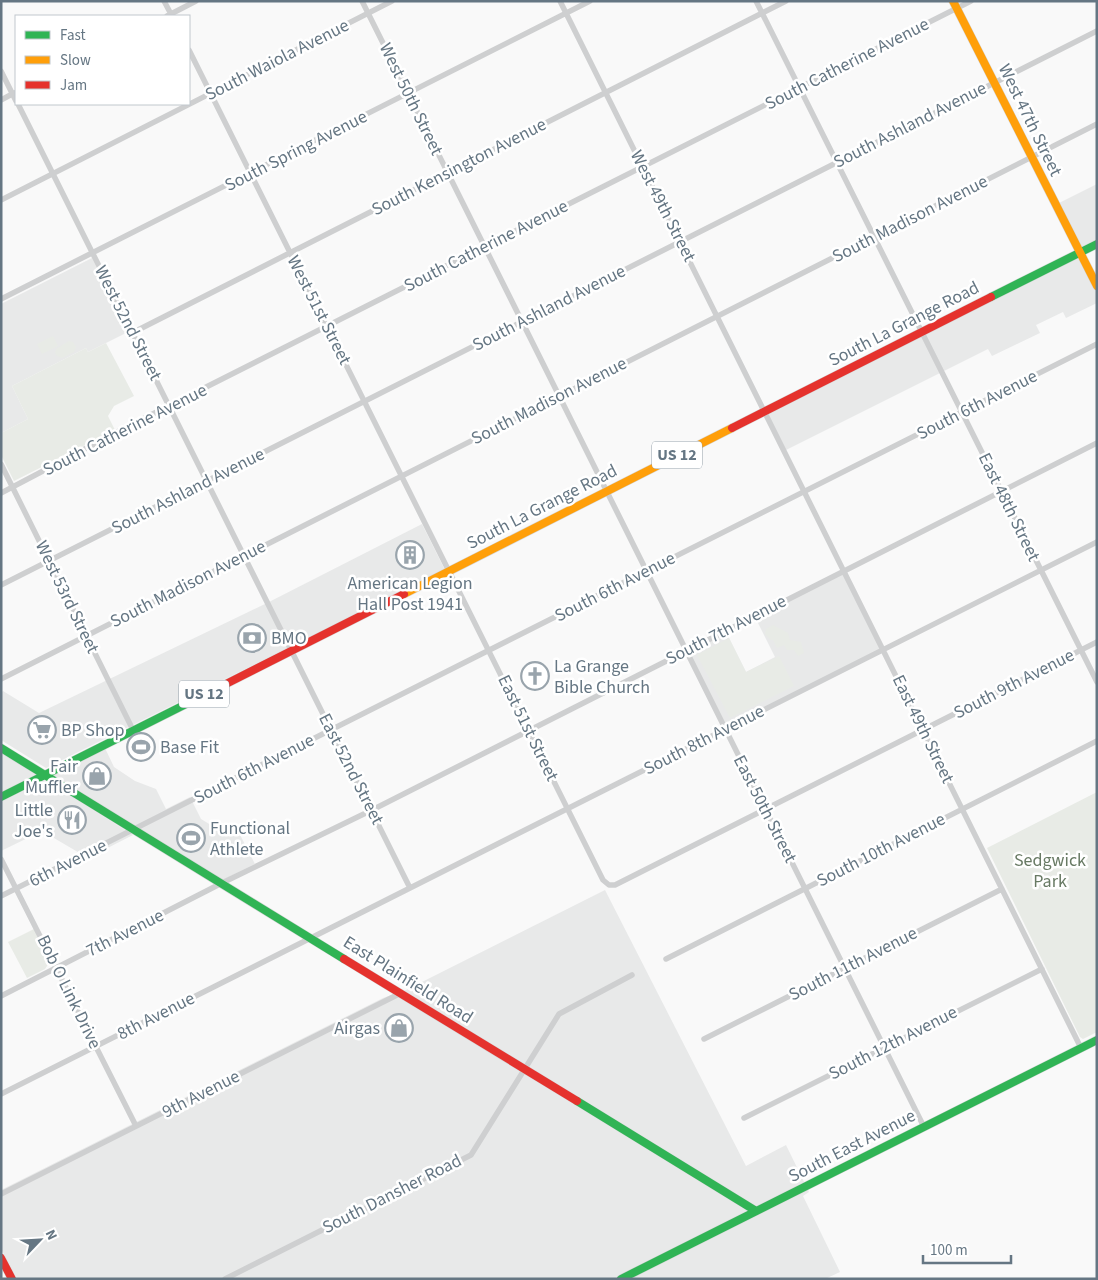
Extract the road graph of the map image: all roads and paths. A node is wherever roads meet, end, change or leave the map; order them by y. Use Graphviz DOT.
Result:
graph roads {
  1 [pos="164,1"];
  2 [pos="196,1"];
  3 [pos="362,1"];
  4 [pos="392,1"];
  5 [pos="560,1"];
  6 [pos="590,1"];
  7 [pos="756,1"];
  8 [pos="786,1"];
  9 [pos="971,1"];
  10 [pos="955,5"];
  11 [pos="368,13"];
  12 [pos="566,13"];
  13 [pos="762,14"];
  14 [pos="170,15"];
  15 [pos="172,15"];
  16 [pos="1097,31"];
  17 [pos="190,52"];
  18 [pos="1,71"];
  19 [pos="995,82"];
  20 [pos="800,88"];
  21 [pos="15,93"];
  22 [pos="408,93"];
  23 [pos="606,93"];
  24 [pos="211,94"];
  25 [pos="1,100"];
  26 [pos="18,105"];
  27 [pos="189,105"];
  28 [pos="190,105"];
  29 [pos="1097,124"];
  30 [pos="1032,156"];
  31 [pos="838,163"];
  32 [pos="643,167"];
  33 [pos="448,173"];
  34 [pos="53,174"];
  35 [pos="250,174"];
  36 [pos="1,200"];
  37 [pos="874,238"];
  38 [pos="681,242"];
  39 [pos="1097,244"];
  40 [pos="484,247"];
  41 [pos="1080,252"];
  42 [pos="92,253"];
  43 [pos="290,253"];
  44 [pos="1097,286"];
  45 [pos="1,300"];
  46 [pos="717,316"];
  47 [pos="522,321"];
  48 [pos="327,326"];
  49 [pos="922,332"];
  50 [pos="132,333"];
  51 [pos="1097,344"];
  52 [pos="559,396"];
  53 [pos="364,402"];
  54 [pos="170,407"];
  55 [pos="765,411"];
  56 [pos="962,412"];
  57 [pos="1097,443"];
  58 [pos="1,464"];
  59 [pos="401,476"];
  60 [pos="207,482"];
  61 [pos="13,487"];
  62 [pos="606,491"];
  63 [pos="805,491"];
  64 [pos="1001,491"];
  65 [pos="1,493"];
  66 [pos="1097,542"];
  67 [pos="244,556"];
  68 [pos="50,561"];
  69 [pos="844,570"];
  70 [pos="1041,570"];
  71 [pos="449,571"];
  72 [pos="646,572"];
  73 [pos="1,585"];
  74 [pos="86,636"];
  75 [pos="1097,642"];
  76 [pos="292,650"];
  77 [pos="489,650"];
  78 [pos="685,650"];
  79 [pos="884,650"];
  80 [pos="1081,650"];
  81 [pos="1,679"];
  82 [pos="1097,682"];
  83 [pos="134,730"];
  84 [pos="331,730"];
  85 [pos="528,730"];
  86 [pos="725,730"];
  87 [pos="923,730"];
  88 [pos="1097,741"];
  89 [pos="1,748"];
  90 [pos="45,775"];
  91 [pos="1,797"];
  92 [pos="568,809"];
  93 [pos="963,809"];
  94 [pos="372,810"];
  95 [pos="765,810"];
  96 [pos="134,830"];
  97 [pos="1,859"];
  98 [pos="222,883"];
  99 [pos="609,884"];
  100 [pos="17,888"];
  101 [pos="410,888"];
  102 [pos="804,888"];
  103 [pos="1002,889"];
  104 [pos="1,896"];
  105 [pos="312,939"];
  106 [pos="666,959"];
  107 [pos="56,968"];
  108 [pos="844,968"];
  109 [pos="1042,969"];
  110 [pos="632,975"];
  111 [pos="401,993"];
  112 [pos="1,996"];
  113 [pos="704,1039"];
  114 [pos="1097,1040"];
  115 [pos="96,1047"];
  116 [pos="884,1048"];
  117 [pos="1081,1048"];
  118 [pos="524,1069"];
  119 [pos="1,1094"];
  120 [pos="744,1118"];
  121 [pos="136,1126"];
  122 [pos="924,1127"];
  123 [pos="1,1194"];
  124 [pos="756,1211"];
  125 [pos="1,1258"];
  126 [pos="12,1279"];
  127 [pos="225,1279"];
  128 [pos="621,1279"];
  1 -- 14 [label="street"];
  2 -- 15 [label="street"];
  3 -- 11 [label="street, West 50th Street"];
  4 -- 11 [label="street, South Waiola Avenue"];
  5 -- 12 [label="street, West 49th Street"];
  6 -- 12 [label="street, South Spring Avenue"];
  7 -- 13 [label="street, East 48th Street"];
  8 -- 13 [label="street, South Kensington Avenue"];
  9 -- 10 [label="street, South Catherine Avenue"];
  10 -- 19 [label="main road, West 47th Street"];
  10 -- 20 [label="street, South Catherine Avenue"];
  11 -- 22 [label="street, West 50th Street"];
  11 -- 24 [label="street, South Waiola Avenue"];
  12 -- 22 [label="street, South Spring Avenue"];
  12 -- 23 [label="street, West 49th Street"];
  13 -- 20 [label="street, East 48th Street"];
  13 -- 23 [label="street, South Kensington Avenue"];
  16 -- 19 [label="street, South Ashland Avenue"];
  17 -- 24 [label="street, West 51st Street"];
  18 -- 21 [label="street, West 52nd Street"];
  19 -- 30 [label="main road, West 47th Street"];
  19 -- 31 [label="street, South Ashland Avenue"];
  20 -- 31 [label="street, East 48th Street"];
  20 -- 32 [label="street, South Catherine Avenue"];
  21 -- 25 [label="street"];
  22 -- 33 [label="street, West 50th Street"];
  22 -- 35 [label="street, South Spring Avenue"];
  23 -- 32 [label="street, West 49th Street"];
  23 -- 33 [label="street, South Kensington Avenue"];
  24 -- 28 [label="street, South Waiola Avenue"];
  24 -- 35 [label="street, West 51st Street"];
  26 -- 34 [label="street, West 52nd Street"];
  27 -- 34 [label="street, South Waiola Avenue"];
  29 -- 30 [label="street, South Madison Avenue"];
  30 -- 37 [label="street, South Madison Avenue"];
  30 -- 41 [label="main road, West 47th Street"];
  31 -- 37 [label="street, East 48th Street"];
  31 -- 38 [label="street, South Ashland Avenue"];
  32 -- 38 [label="street, West 49th Street"];
  32 -- 40 [label="street, South Catherine Avenue"];
  33 -- 40 [label="street, West 50th Street"];
  33 -- 43 [label="street, South Kensington Avenue"];
  34 -- 36 [label="street, South Waiola Avenue"];
  34 -- 42 [label="street, West 52nd Street"];
  35 -- 42 [label="street, South Spring Avenue"];
  35 -- 43 [label="street, West 51st Street"];
  37 -- 46 [label="street, South Madison Avenue"];
  37 -- 49 [label="street, East 48th Street"];
  38 -- 46 [label="street, West 49th Street"];
  38 -- 47 [label="street, South Ashland Avenue"];
  39 -- 41 [label="main road, South La Grange Road / US 12"];
  40 -- 47 [label="street, West 50th Street"];
  40 -- 48 [label="street, South Catherine Avenue"];
  41 -- 44 [label="main road, West 47th Street"];
  41 -- 49 [label="main road, South La Grange Road / US 12"];
  42 -- 45 [label="street, South Spring Avenue"];
  42 -- 50 [label="street, West 52nd Street"];
  43 -- 48 [label="street, West 51st Street"];
  43 -- 50 [label="street, South Kensington Avenue"];
  46 -- 52 [label="street, South Madison Avenue"];
  46 -- 55 [label="street, West 49th Street"];
  47 -- 52 [label="street, West 50th Street"];
  47 -- 53 [label="street, South Ashland Avenue"];
  48 -- 53 [label="street, West 51st Street"];
  48 -- 54 [label="street, South Catherine Avenue"];
  49 -- 55 [label="main road, South La Grange Road / US 12"];
  49 -- 56 [label="street, East 48th Street"];
  50 -- 54 [label="street, West 52nd Street"];
  51 -- 56 [label="street, South 6th Avenue"];
  52 -- 59 [label="street, South Madison Avenue"];
  52 -- 62 [label="street, West 50th Street"];
  53 -- 59 [label="street, West 51st Street"];
  53 -- 60 [label="street, South Ashland Avenue"];
  54 -- 60 [label="street, West 52nd Street"];
  54 -- 61 [label="street, South Catherine Avenue"];
  55 -- 62 [label="main road, South La Grange Road / US 12"];
  55 -- 63 [label="street, East 49th Street"];
  56 -- 63 [label="street, South 6th Avenue"];
  56 -- 64 [label="street, East 48th Street"];
  57 -- 64 [label="street, South 7th Avenue"];
  58 -- 61 [label="street, West 53rd Street"];
  59 -- 67 [label="street, South Madison Avenue"];
  59 -- 71 [label="street, West 51st Street"];
  60 -- 67 [label="street, West 52nd Street"];
  60 -- 68 [label="street, South Ashland Avenue"];
  61 -- 65 [label="street, South Catherine Avenue"];
  61 -- 68 [label="street, West 53rd Street"];
  62 -- 71 [label="main road, South La Grange Road / US 12"];
  62 -- 72 [label="street, East 50th Street"];
  63 -- 69 [label="street, East 49th Street"];
  63 -- 72 [label="street, South 6th Avenue"];
  64 -- 69 [label="street, South 7th Avenue"];
  64 -- 70 [label="street, East 48th Street"];
  66 -- 70 [label="street, South 8th Avenue"];
  67 -- 74 [label="street, South Madison Avenue"];
  67 -- 76 [label="street, West 52nd Street"];
  68 -- 73 [label="street, South Ashland Avenue"];
  68 -- 74 [label="street, West 53rd Street"];
  69 -- 78 [label="street, South 7th Avenue"];
  69 -- 79 [label="street, East 49th Street"];
  70 -- 79 [label="street, South 8th Avenue"];
  70 -- 80 [label="street, East 48th Street"];
  71 -- 76 [label="main road, South La Grange Road / US 12"];
  71 -- 77 [label="street, East 51st Street"];
  72 -- 77 [label="street, South 6th Avenue"];
  72 -- 78 [label="street, East 50th Street"];
  74 -- 81 [label="street, South Madison Avenue"];
  74 -- 83 [label="street, West 53rd Street"];
  75 -- 80 [label="street, South 9th Avenue"];
  76 -- 83 [label="main road, South La Grange Road / US 12"];
  76 -- 84 [label="street, East 52nd Street"];
  77 -- 84 [label="street, South 6th Avenue"];
  77 -- 85 [label="street, East 51st Street"];
  78 -- 85 [label="street, South 7th Avenue"];
  78 -- 86 [label="street, East 50th Street"];
  79 -- 86 [label="street, South 8th Avenue"];
  79 -- 87 [label="street, East 49th Street"];
  80 -- 82 [label="street, East 48th Street"];
  80 -- 87 [label="street, South 9th Avenue"];
  83 -- 90 [label="main road, South La Grange Road / US 12"];
  84 -- 94 [label="street, East 52nd Street"];
  84 -- 96 [label="street, South 6th Avenue"];
  85 -- 92 [label="street, East 51st Street"];
  85 -- 94 [label="street, South 7th Avenue"];
  86 -- 92 [label="street, South 8th Avenue"];
  86 -- 95 [label="street, East 50th Street"];
  87 -- 93 [label="street, East 49th Street"];
  87 -- 95 [label="street, South 9th Avenue"];
  88 -- 93 [label="street, South 10th Avenue"];
  89 -- 90 [label="main road, East Plainfield Road"];
  90 -- 91 [label="main road, South La Grange Road / US 12"];
  90 -- 96 [label="main road, East Plainfield Road"];
  92 -- 99 [label="street, East 51st Street"];
  92 -- 101 [label="street, South 8th Avenue"];
  93 -- 102 [label="street, South 10th Avenue"];
  93 -- 103 [label="street, East 49th Street"];
  94 -- 98 [label="street, South 7th Avenue"];
  94 -- 101 [label="street, East 52nd Street"];
  95 -- 99 [label="street, South 9th Avenue"];
  95 -- 102 [label="street, East 50th Street"];
  96 -- 98 [label="main road, East Plainfield Road"];
  96 -- 100 [label="street, 6th Avenue"];
  97 -- 100 [label="street, Bob O Link Drive"];
  98 -- 105 [label="main road, East Plainfield Road"];
  98 -- 107 [label="street, 7th Avenue"];
  100 -- 104 [label="street, 6th Avenue"];
  100 -- 107 [label="street, Bob O Link Drive"];
  101 -- 105 [label="street, South 8th Avenue"];
  102 -- 106 [label="street, South 10th Avenue"];
  102 -- 108 [label="street, East 50th Street"];
  103 -- 108 [label="street, South 11th Avenue"];
  103 -- 109 [label="street, East 49th Street"];
  105 -- 111 [label="main road, East Plainfield Road"];
  105 -- 115 [label="street, 8th Avenue"];
  107 -- 112 [label="street, 7th Avenue"];
  107 -- 115 [label="street, Bob O Link Drive"];
  108 -- 113 [label="street, South 11th Avenue"];
  108 -- 116 [label="street, East 50th Street"];
  109 -- 116 [label="street, South 12th Avenue"];
  109 -- 117 [label="street, East 49th Street"];
  110 -- 118 [label="street, South Dansher Road"];
  111 -- 118 [label="main road, East Plainfield Road"];
  111 -- 121 [label="street, 9th Avenue"];
  114 -- 117 [label="main road, South East Avenue"];
  115 -- 119 [label="street, 8th Avenue"];
  115 -- 121 [label="street, Bob O Link Drive"];
  116 -- 120 [label="street, South 12th Avenue"];
  116 -- 122 [label="street, East 50th Street"];
  117 -- 122 [label="main road, South East Avenue"];
  118 -- 124 [label="main road, East Plainfield Road"];
  118 -- 127 [label="street, South Dansher Road"];
  121 -- 123 [label="street, 9th Avenue"];
  122 -- 124 [label="main road, South East Avenue"];
  124 -- 128 [label="main road, South East Avenue"];
  125 -- 126 [label="main road"];
}
